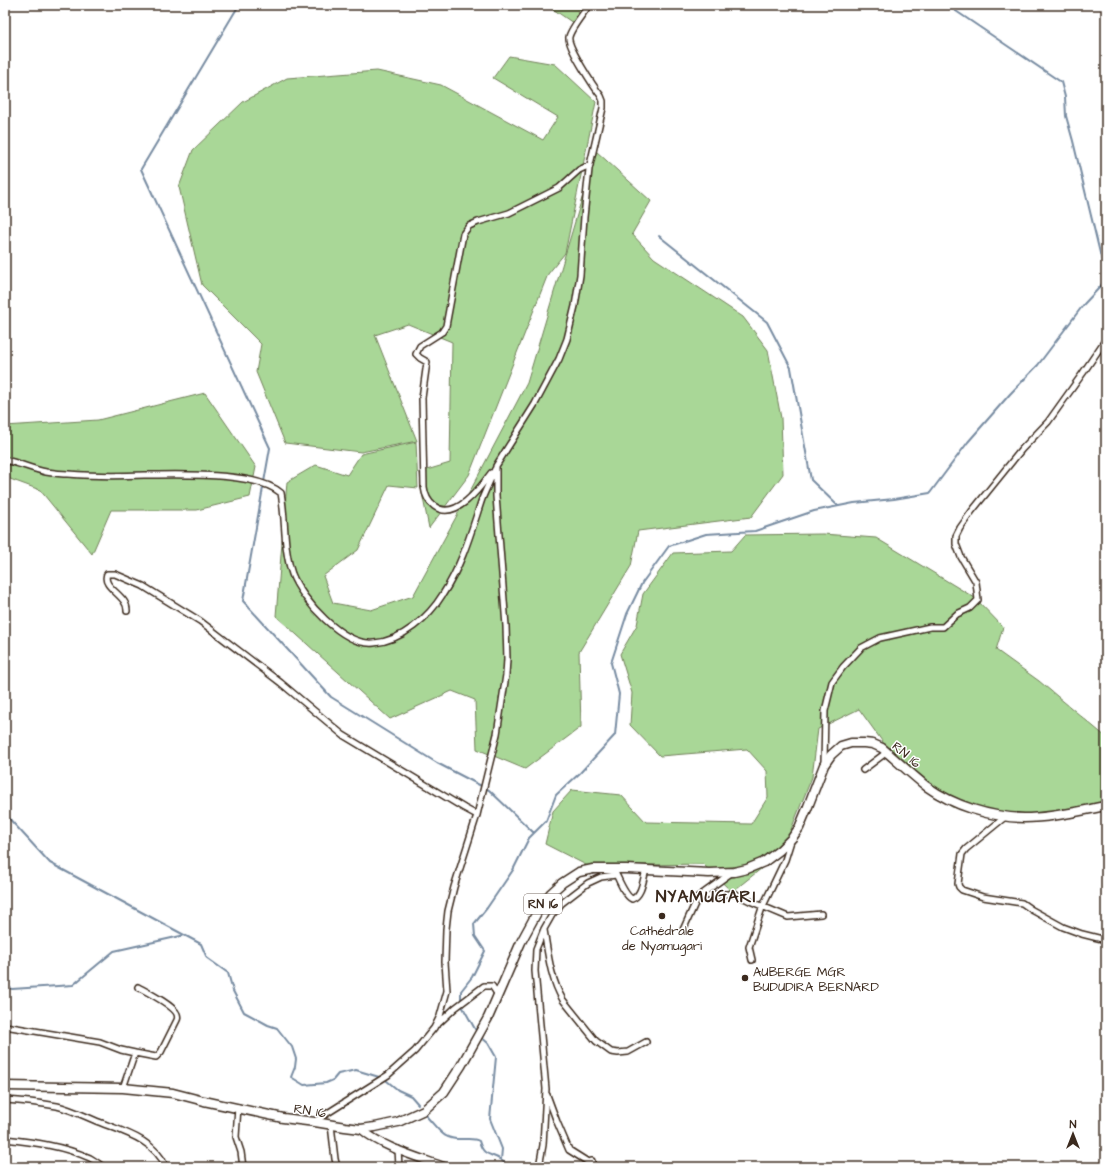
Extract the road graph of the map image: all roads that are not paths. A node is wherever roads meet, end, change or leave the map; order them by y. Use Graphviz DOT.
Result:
graph roads {
  1 [pos="589,5"];
  2 [pos="590,165"];
  3 [pos="1106,340"];
  4 [pos="5,460"];
  5 [pos="496,466"];
  6 [pos="127,611"];
  7 [pos="887,752"];
  8 [pos="824,765"];
  9 [pos="863,770"];
  10 [pos="1106,806"];
  11 [pos="477,815"];
  12 [pos="1005,817"];
  13 [pos="792,838"];
  14 [pos="646,870"];
  15 [pos="614,872"];
  16 [pos="734,872"];
  17 [pos="698,897"];
  18 [pos="762,906"];
  19 [pos="821,914"];
  20 [pos="544,929"];
  21 [pos="683,930"];
  22 [pos="1106,940"];
  23 [pos="752,960"];
  24 [pos="138,988"];
  25 [pos="498,995"];
  26 [pos="5,1026"];
  27 [pos="434,1028"];
  28 [pos="646,1042"];
  29 [pos="135,1054"];
  30 [pos="5,1086"];
  31 [pos="123,1088"];
  32 [pos="546,1092"];
  33 [pos="5,1100"];
  34 [pos="238,1108"];
  35 [pos="315,1122"];
  36 [pos="330,1125"];
  37 [pos="361,1129"];
  38 [pos="5,1139"];
  39 [pos="398,1150"];
  40 [pos="592,1161"];
  41 [pos="102,1167"];
  42 [pos="166,1167"];
  43 [pos="243,1167"];
  44 [pos="337,1167"];
  45 [pos="399,1167"];
  46 [pos="445,1167"];
  47 [pos="539,1167"];
  1 -- 2 [label="street"];
  2 -- 5 [label="street"];
  2 -- 5 [label="street"];
  3 -- 8 [label="street"];
  4 -- 5 [label="street"];
  5 -- 11 [label="street"];
  6 -- 11 [label="street"];
  7 -- 8 [label="main road, RN 16 / RN 16"];
  7 -- 9 [label="street"];
  7 -- 12 [label="main road, RN 16 / RN 16"];
  8 -- 13 [label="main road, RN 16 / RN 16"];
  10 -- 12 [label="main road, RN 16 / RN 16"];
  11 -- 27 [label="street"];
  12 -- 22 [label="street"];
  13 -- 16 [label="main road, RN 16 / RN 16"];
  13 -- 18 [label="street"];
  14 -- 15 [label="main road, RN 16 / RN 16"];
  14 -- 15 [label="street"];
  14 -- 16 [label="main road, RN 16 / RN 16"];
  15 -- 20 [label="street"];
  15 -- 25 [label="main road, RN 16 / RN 16"];
  16 -- 17 [label="street"];
  17 -- 18 [label="street"];
  17 -- 21 [label="street"];
  18 -- 19 [label="street"];
  18 -- 23 [label="street"];
  20 -- 28 [label="street"];
  20 -- 32 [label="street"];
  24 -- 29 [label="street"];
  25 -- 27 [label="street"];
  25 -- 37 [label="main road, RN 16 / RN 16"];
  26 -- 29 [label="street"];
  27 -- 35 [label="street"];
  29 -- 31 [label="street"];
  30 -- 31 [label="main road, RN 16 / RN 16"];
  31 -- 34 [label="main road, RN 16 / RN 16"];
  32 -- 40 [label="street"];
  32 -- 47 [label="street"];
  33 -- 42 [label="street"];
  34 -- 35 [label="main road, RN 16 / RN 16"];
  34 -- 43 [label="street"];
  35 -- 36 [label="main road, RN 16 / RN 16"];
  36 -- 37 [label="main road, RN 16 / RN 16"];
  36 -- 44 [label="street"];
  37 -- 39 [label="main road"];
  38 -- 41 [label="street"];
  39 -- 45 [label="street"];
  39 -- 46 [label="main road"];
}
